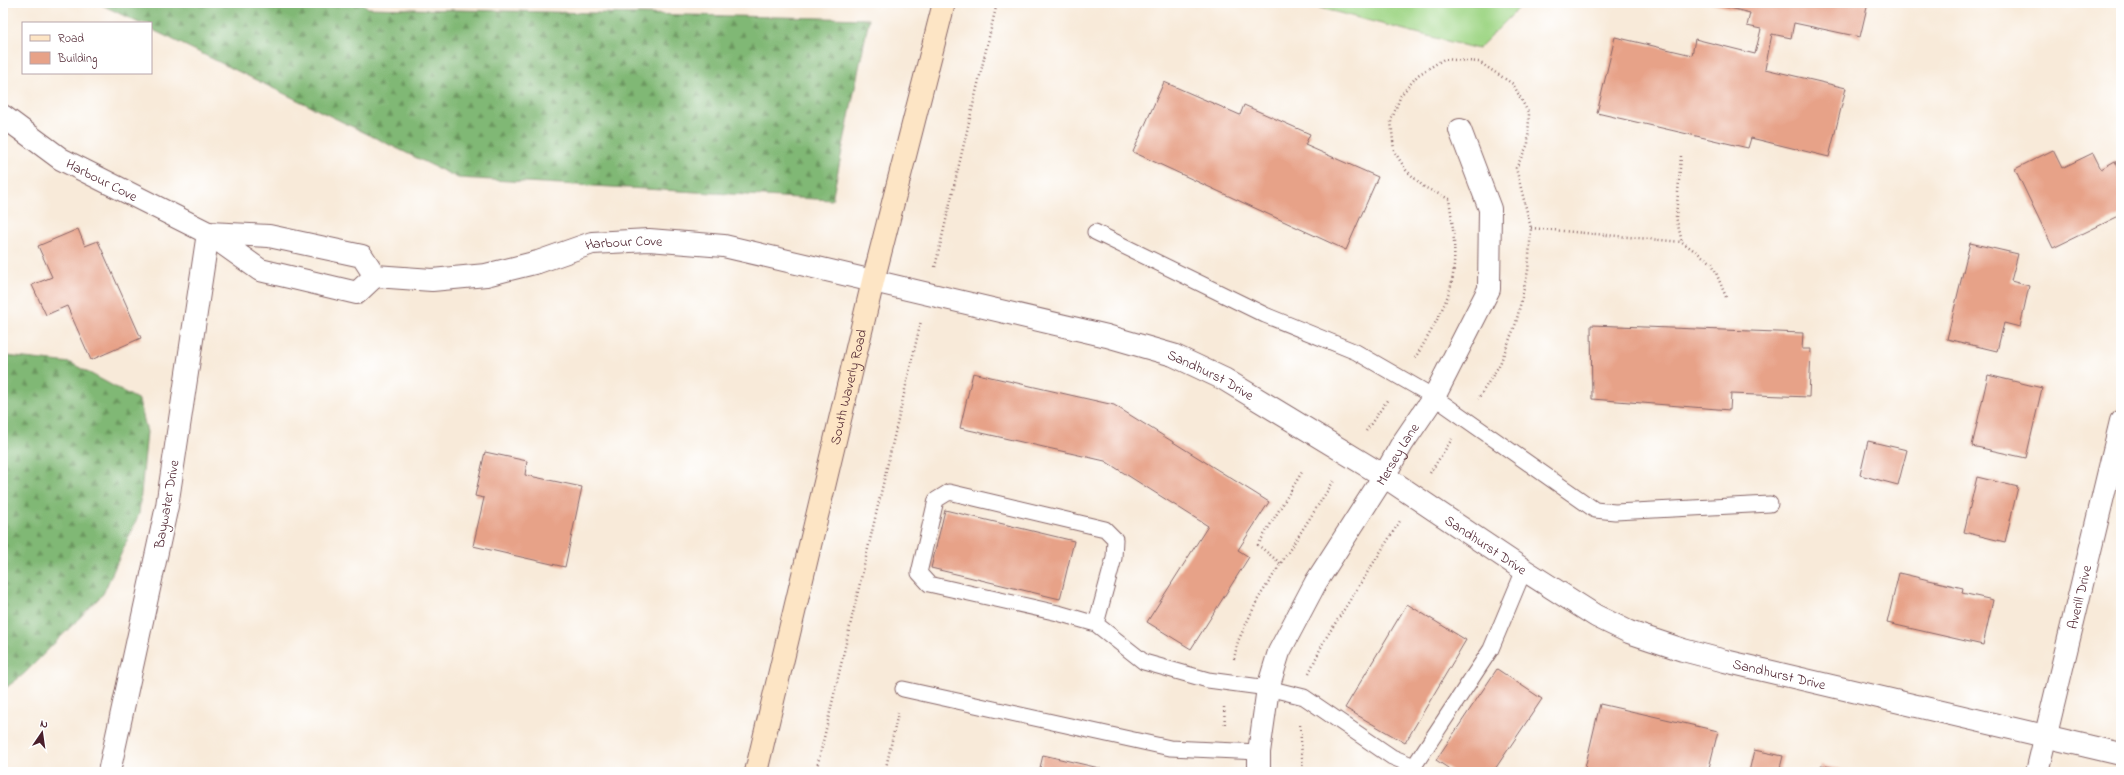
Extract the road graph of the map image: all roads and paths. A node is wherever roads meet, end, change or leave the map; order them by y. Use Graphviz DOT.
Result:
graph roads {
  1 [pos="944,3"];
  2 [pos="997,3"];
  3 [pos="3,116"];
  4 [pos="1460,130"];
  5 [pos="1681,156"];
  6 [pos="1531,228"];
  7 [pos="208,232"];
  8 [pos="1095,232"];
  9 [pos="1682,242"];
  10 [pos="317,248"];
  11 [pos="375,276"];
  12 [pos="873,281"];
  13 [pos="311,282"];
  14 [pos="928,295"];
  15 [pos="1726,297"];
  16 [pos="1434,397"];
  17 [pos="2121,421"];
  18 [pos="1302,472"];
  19 [pos="1384,476"];
  20 [pos="1328,488"];
  21 [pos="1770,504"];
  22 [pos="1280,563"];
  23 [pos="1524,570"];
  24 [pos="1096,624"];
  25 [pos="1228,682"];
  26 [pos="1268,688"];
  27 [pos="904,690"];
  28 [pos="2046,735"];
  29 [pos="1226,751"];
  30 [pos="2121,754"];
  31 [pos="1259,762"];
  32 [pos="109,772"];
  33 [pos="756,772"];
  34 [pos="816,772"];
  35 [pos="885,772"];
  36 [pos="2037,772"];
  1 -- 12 [label="main road, South Waverly Road"];
  2 -- 14 [label="path"];
  3 -- 7 [label="street, Harbour Cove"];
  4 -- 16 [label="street, Mersey Lane"];
  5 -- 9 [label="path"];
  6 -- 9 [label="path"];
  7 -- 10 [label="street, Harbour Cove"];
  7 -- 13 [label="street, Harbour Cove"];
  7 -- 32 [label="street, Baywater Drive"];
  8 -- 16 [label="lane"];
  9 -- 15 [label="path"];
  10 -- 11 [label="street, Harbour Cove"];
  10 -- 13 [label="street"];
  11 -- 12 [label="street, Harbour Cove"];
  11 -- 13 [label="street, Harbour Cove"];
  12 -- 14 [label="street, Sandhurst Drive"];
  12 -- 33 [label="main road, South Waverly Road"];
  14 -- 19 [label="street, Sandhurst Drive"];
  14 -- 34 [label="path"];
  16 -- 19 [label="street, Mersey Lane"];
  16 -- 21 [label="lane"];
  17 -- 28 [label="street, Averill Drive"];
  18 -- 22 [label="path"];
  19 -- 23 [label="street, Sandhurst Drive"];
  19 -- 26 [label="street, Mersey Lane"];
  20 -- 22 [label="path"];
  22 -- 25 [label="path"];
  23 -- 26 [label="lane"];
  23 -- 28 [label="street, Sandhurst Drive"];
  24 -- 24 [label="lane"];
  24 -- 25 [label="lane"];
  25 -- 26 [label="lane"];
  25 -- 29 [label="path"];
  26 -- 31 [label="street, Mersey Lane"];
  27 -- 29 [label="lane"];
  27 -- 35 [label="path"];
  28 -- 30 [label="street, Sandhurst Drive"];
  28 -- 36 [label="street, Averill Drive"];
  29 -- 31 [label="lane"];
}
